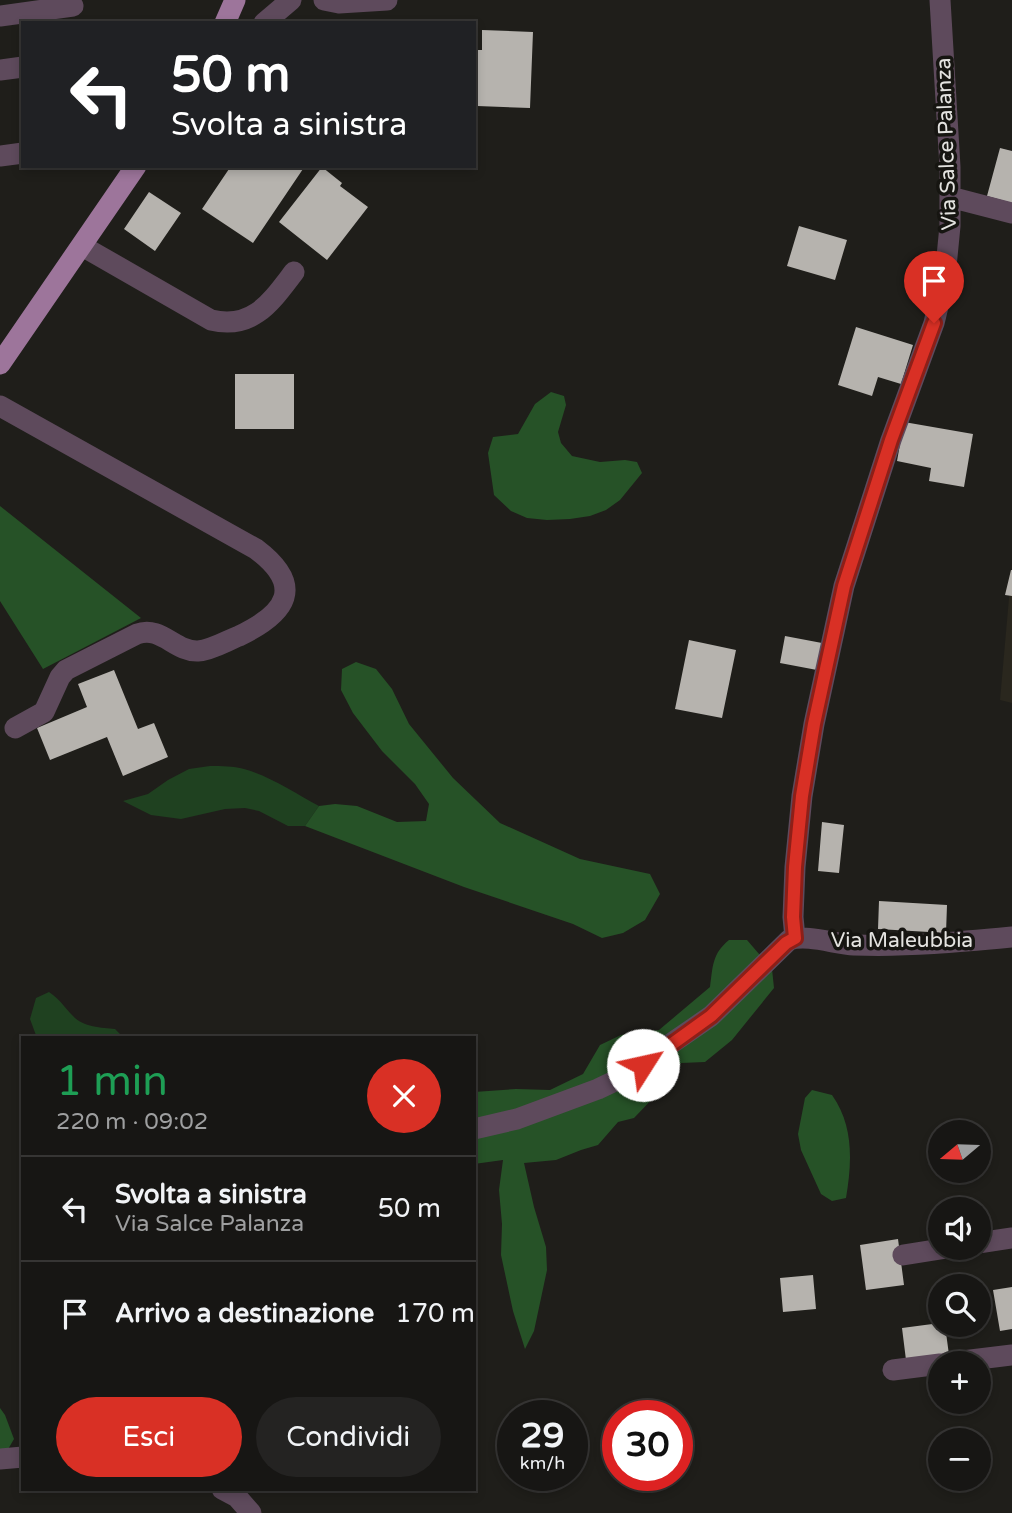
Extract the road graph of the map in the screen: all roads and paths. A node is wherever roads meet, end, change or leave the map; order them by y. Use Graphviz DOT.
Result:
graph roads {
  1 [pos="234,0"];
  2 [pos="291,0"];
  3 [pos="324,0"];
  4 [pos="387,0"];
  5 [pos="940,0"];
  6 [pos="73,6"];
  7 [pos="0,16"];
  8 [pos="226,21"];
  9 [pos="266,21"];
  10 [pos="21,67"];
  11 [pos="0,70"];
  12 [pos="21,153"];
  13 [pos="0,156"];
  14 [pos="135,168"];
  15 [pos="950,197"];
  16 [pos="1012,213"];
  17 [pos="82,246"];
  18 [pos="294,272"];
  19 [pos="0,364"];
  20 [pos="0,406"];
  21 [pos="15,728"];
  22 [pos="1012,937"];
  23 [pos="795,938"];
  24 [pos="476,1129"];
  25 [pos="1012,1238"];
  26 [pos="991,1241"];
  27 [pos="928,1251"];
  28 [pos="903,1255"];
  29 [pos="1012,1355"];
  30 [pos="991,1358"];
  31 [pos="928,1366"];
  32 [pos="893,1370"];
  33 [pos="21,1457"];
  34 [pos="0,1459"];
  35 [pos="228,1499"];
  36 [pos="251,1513"];
  1 -- 8 [label="main road"];
  2 -- 9 [label="street"];
  3 -- 4 [label="street"];
  5 -- 15 [label="street, Via Salce Palanza"];
  6 -- 7 [label="street"];
  10 -- 11 [label="street"];
  12 -- 13 [label="street"];
  14 -- 17 [label="main road"];
  15 -- 16 [label="street"];
  15 -- 23 [label="street, Via Salce Palanza"];
  17 -- 18 [label="street"];
  17 -- 19 [label="main road"];
  20 -- 21 [label="street"];
  22 -- 23 [label="street, Via Maleubbia"];
  23 -- 24 [label="street"];
  25 -- 26 [label="street"];
  27 -- 28 [label="street"];
  29 -- 30 [label="street"];
  31 -- 32 [label="street"];
  33 -- 34 [label="street"];
  35 -- 36 [label="street"];
}
